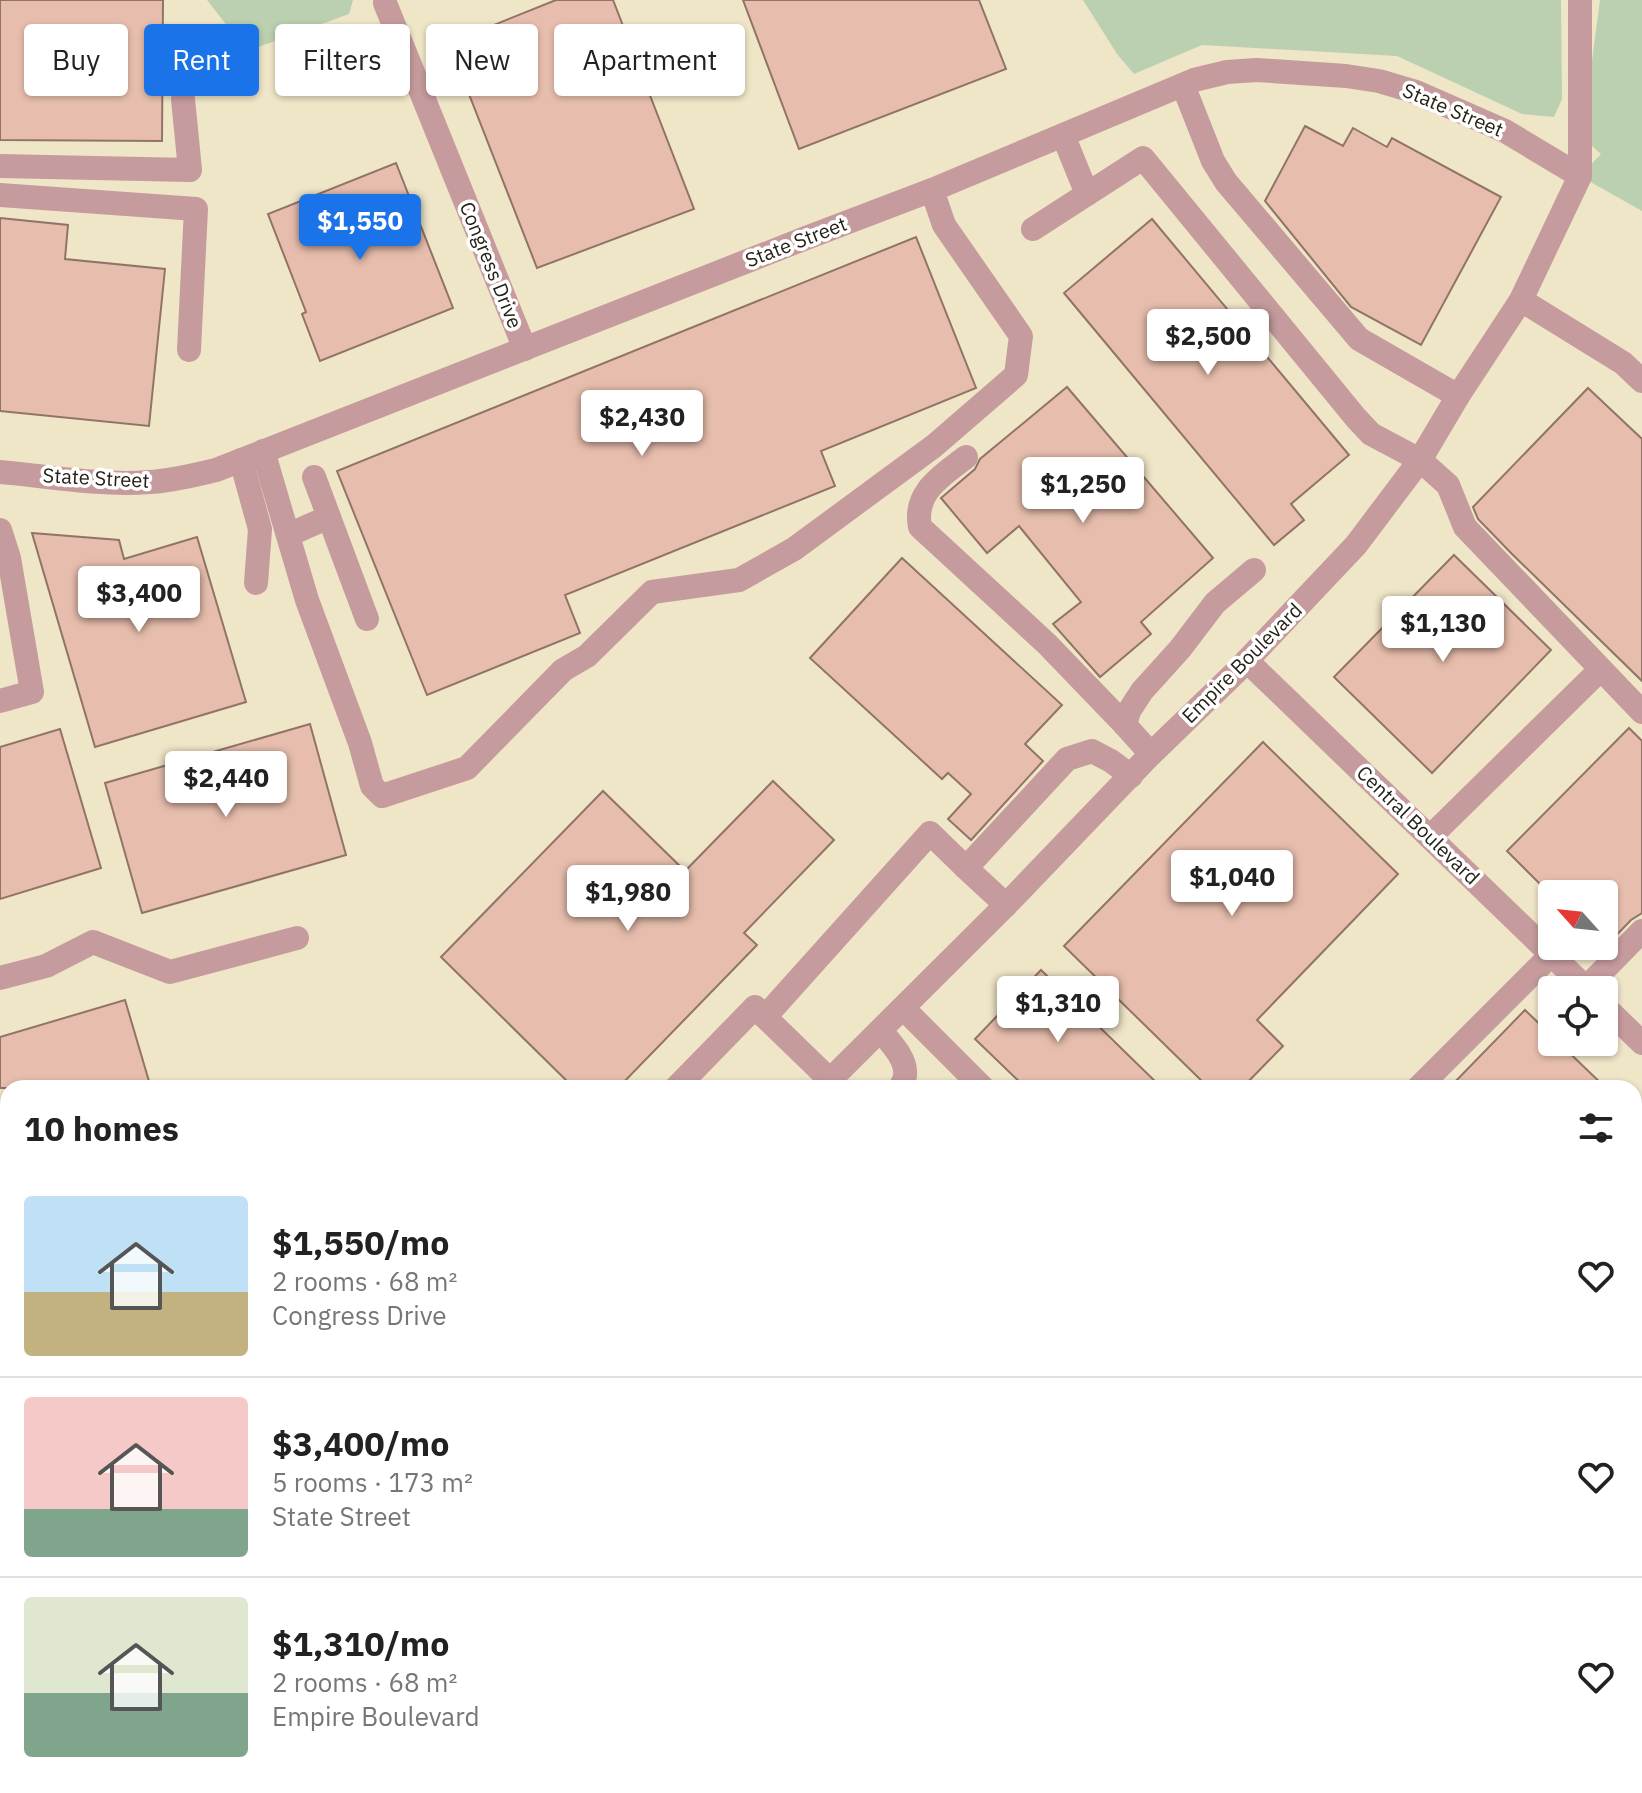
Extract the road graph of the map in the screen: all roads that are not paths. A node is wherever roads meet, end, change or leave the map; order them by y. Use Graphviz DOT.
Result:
graph roads {
  1 [pos="1580,0"];
  2 [pos="385,3"];
  3 [pos="1183,85"];
  4 [pos="183,99"];
  5 [pos="1063,135"];
  6 [pos="0,166"];
  7 [pos="1580,176"];
  8 [pos="932,190"];
  9 [pos="1087,194"];
  10 [pos="0,195"];
  11 [pos="1033,229"];
  12 [pos="1521,300"];
  13 [pos="525,349"];
  14 [pos="189,350"];
  15 [pos="1642,381"];
  16 [pos="1458,396"];
  17 [pos="252,456"];
  18 [pos="966,457"];
  19 [pos="1420,460"];
  20 [pos="0,472"];
  21 [pos="314,477"];
  22 [pos="329,517"];
  23 [pos="0,530"];
  24 [pos="288,535"];
  25 [pos="1254,570"];
  26 [pos="256,583"];
  27 [pos="367,619"];
  28 [pos="1247,661"];
  29 [pos="1600,670"];
  30 [pos="0,701"];
  31 [pos="1642,712"];
  32 [pos="1125,725"];
  33 [pos="1151,754"];
  34 [pos="1131,776"];
  35 [pos="1430,837"];
  36 [pos="966,868"];
  37 [pos="1006,905"];
  38 [pos="1642,931"];
  39 [pos="297,938"];
  40 [pos="1538,942"];
  41 [pos="1546,960"];
  42 [pos="1556,960"];
  43 [pos="1573,976"];
  44 [pos="1599,976"];
  45 [pos="0,978"];
  46 [pos="903,1008"];
  47 [pos="765,1017"];
  48 [pos="1618,1020"];
  49 [pos="881,1031"];
  50 [pos="1642,1043"];
  51 [pos="684,1080"];
  52 [pos="822,1080"];
  53 [pos="830,1080"];
  54 [pos="903,1080"];
  55 [pos="975,1080"];
  56 [pos="1426,1080"];
  1 -- 7 [label="street"];
  2 -- 13 [label="street, Congress Drive"];
  3 -- 5 [label="street, State Street"];
  3 -- 7 [label="street, State Street"];
  3 -- 16 [label="street"];
  4 -- 6 [label="street"];
  5 -- 8 [label="street, State Street"];
  5 -- 9 [label="street"];
  7 -- 12 [label="street, Empire Boulevard"];
  8 -- 13 [label="street, State Street"];
  8 -- 24 [label="street"];
  9 -- 11 [label="street"];
  9 -- 19 [label="street"];
  10 -- 14 [label="street"];
  12 -- 15 [label="street"];
  12 -- 16 [label="street, Empire Boulevard"];
  13 -- 17 [label="street, State Street"];
  16 -- 19 [label="street, Empire Boulevard"];
  17 -- 20 [label="street, State Street"];
  17 -- 24 [label="street"];
  17 -- 26 [label="street"];
  18 -- 32 [label="street"];
  19 -- 28 [label="street, Empire Boulevard"];
  19 -- 29 [label="street"];
  21 -- 22 [label="street"];
  22 -- 24 [label="street"];
  22 -- 27 [label="street"];
  23 -- 30 [label="street"];
  25 -- 32 [label="street"];
  28 -- 33 [label="street, Empire Boulevard"];
  28 -- 35 [label="street, Central Boulevard"];
  29 -- 31 [label="street"];
  29 -- 35 [label="street"];
  32 -- 33 [label="street"];
  33 -- 34 [label="street, Empire Boulevard"];
  34 -- 36 [label="street"];
  34 -- 37 [label="street, Empire Boulevard"];
  35 -- 40 [label="street, Central Boulevard"];
  36 -- 37 [label="street"];
  36 -- 47 [label="street"];
  37 -- 46 [label="street, Empire Boulevard"];
  38 -- 44 [label="street"];
  39 -- 45 [label="street"];
  41 -- 56 [label="street"];
  42 -- 43 [label="street, Central Boulevard"];
  46 -- 49 [label="street, Empire Boulevard"];
  46 -- 55 [label="street"];
  47 -- 51 [label="street"];
  47 -- 52 [label="street"];
  48 -- 50 [label="street"];
  49 -- 53 [label="street, Empire Boulevard"];
  49 -- 54 [label="street"];
}
